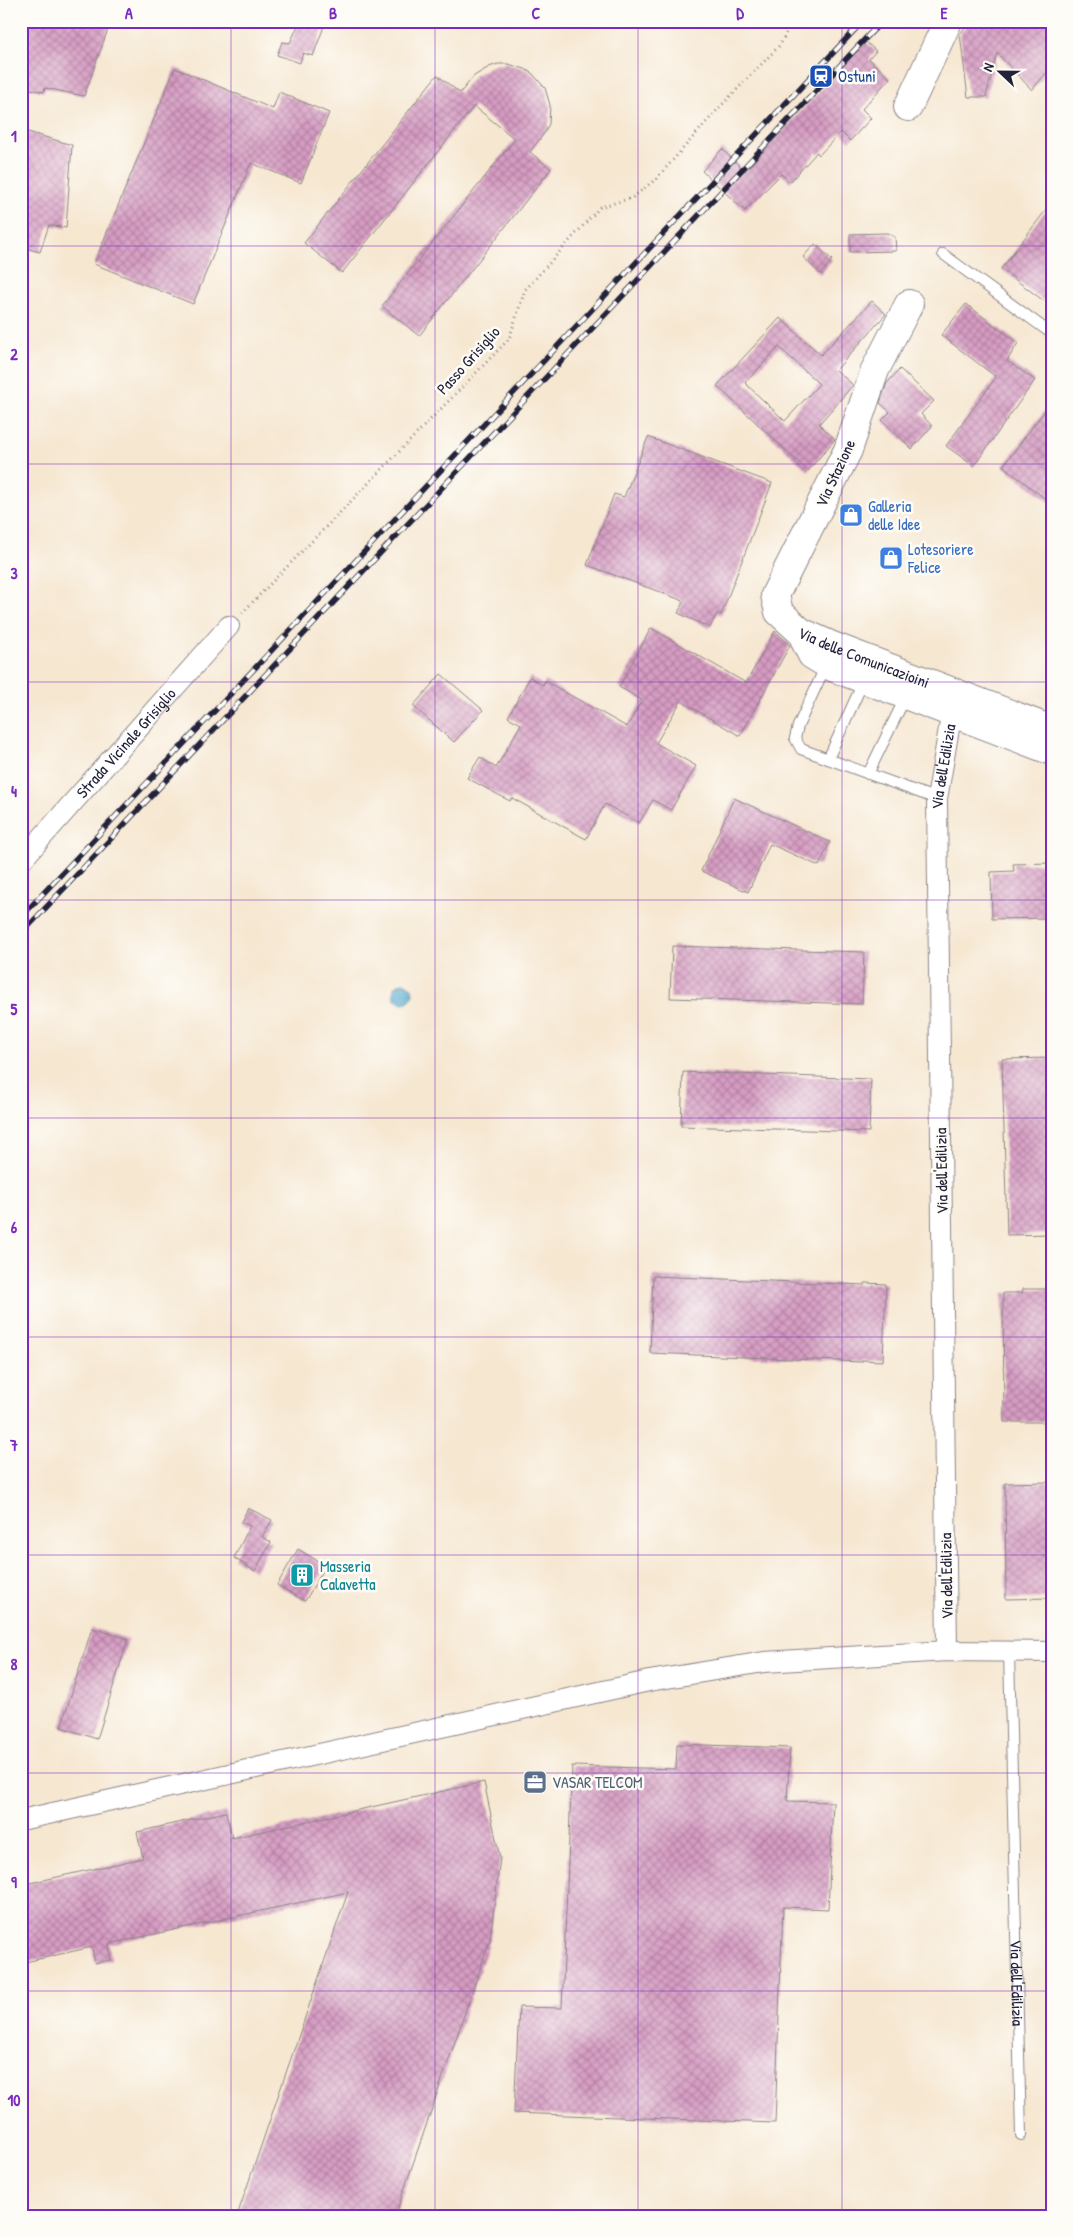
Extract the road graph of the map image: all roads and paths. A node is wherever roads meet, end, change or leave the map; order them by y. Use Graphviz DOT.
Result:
graph roads {
  1 [pos="792,21"];
  2 [pos="948,21"];
  3 [pos="908,107"];
  4 [pos="943,254"];
  5 [pos="909,304"];
  6 [pos="1052,334"];
  7 [pos="229,626"];
  8 [pos="801,632"];
  9 [pos="826,664"];
  10 [pos="864,680"];
  11 [pos="906,696"];
  12 [pos="953,703"];
  13 [pos="1052,730"];
  14 [pos="1052,751"];
  15 [pos="828,759"];
  16 [pos="868,774"];
  17 [pos="937,799"];
  18 [pos="21,861"];
  19 [pos="947,1651"];
  20 [pos="1010,1652"];
  21 [pos="1052,1652"];
  22 [pos="21,1820"];
  23 [pos="1021,2135"];
  1 -- 7 [label="path, Passo Grisiglio"];
  2 -- 3 [label="street"];
  4 -- 6 [label="lane"];
  5 -- 8 [label="street, Via Stazione"];
  7 -- 18 [label="street, Strada Vicinale Grisiglio"];
  8 -- 9 [label="street, Via delle Comunicazioini"];
  8 -- 12 [label="street, Via delle Comunicazioini"];
  9 -- 10 [label="street, Via delle Comunicazioini"];
  9 -- 15 [label="lane"];
  10 -- 11 [label="street, Via delle Comunicazioini"];
  10 -- 15 [label="lane"];
  11 -- 12 [label="street, Via delle Comunicazioini"];
  11 -- 16 [label="lane"];
  12 -- 13 [label="street, Via delle Comunicazioini"];
  12 -- 14 [label="street, Via delle Comunicazioini"];
  12 -- 17 [label="street, Via dell'Edilizia"];
  15 -- 16 [label="lane"];
  16 -- 17 [label="lane"];
  17 -- 19 [label="street, Via dell'Edilizia"];
  19 -- 20 [label="street"];
  19 -- 22 [label="street"];
  20 -- 21 [label="street"];
  20 -- 23 [label="lane, Via dell'Edilizia"];
}
